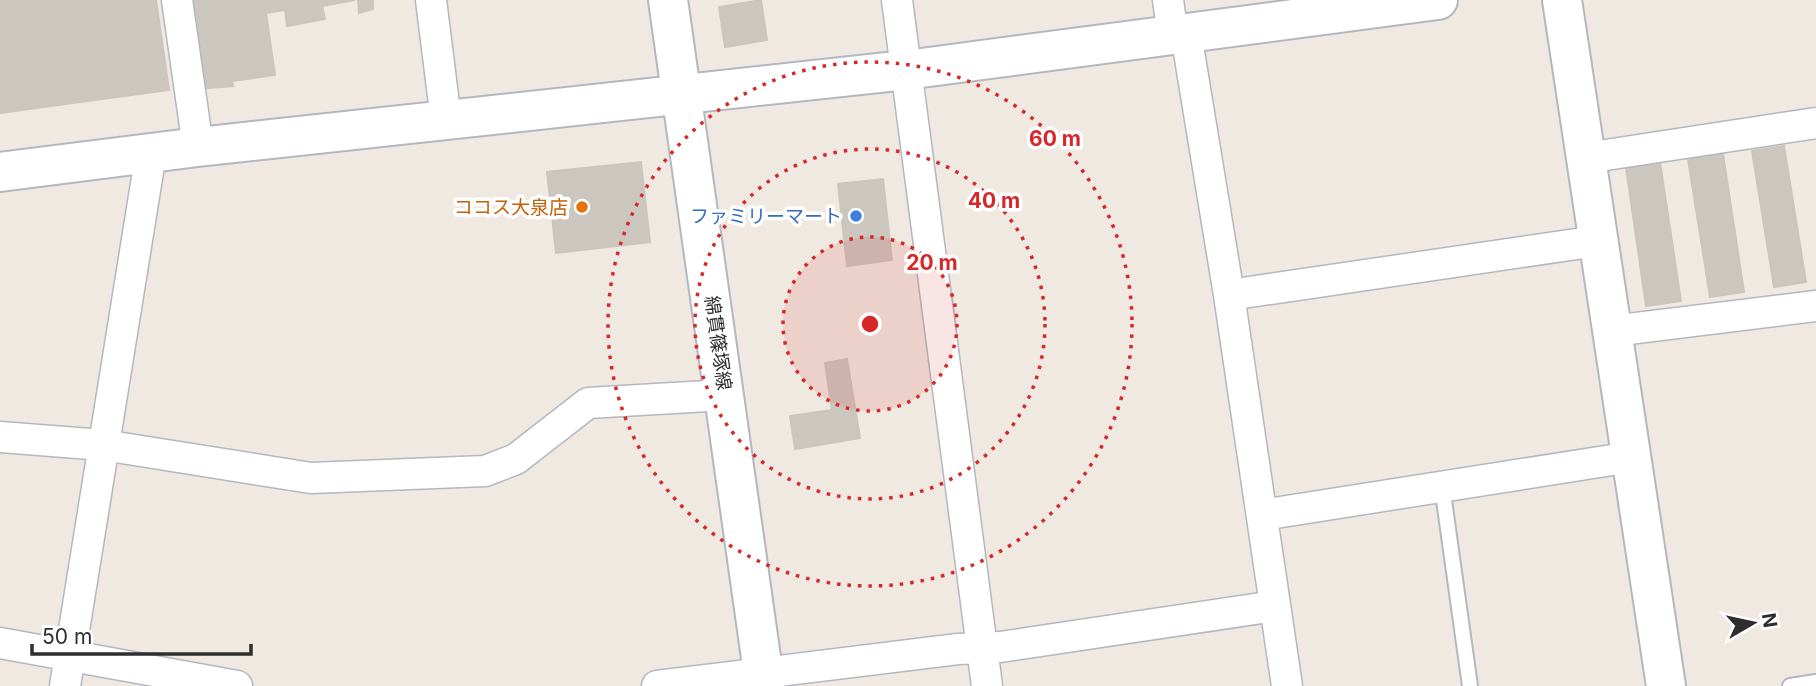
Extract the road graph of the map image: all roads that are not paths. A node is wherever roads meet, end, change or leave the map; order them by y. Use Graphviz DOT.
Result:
graph roads {
  1 [pos="177,0"];
  2 [pos="431,0"];
  3 [pos="668,0"];
  4 [pos="897,0"];
  5 [pos="1438,0"];
  6 [pos="1562,0"];
  7 [pos="1176,24"];
  8 [pos="906,70"];
  9 [pos="682,96"];
  10 [pos="446,120"];
  11 [pos="1816,123"];
  12 [pos="198,147"];
  13 [pos="150,153"];
  14 [pos="1586,158"];
  15 [pos="0,172"];
  16 [pos="1597,241"];
  17 [pos="1229,295"];
  18 [pos="1816,308"];
  19 [pos="1612,331"];
  20 [pos="725,395"];
  21 [pos="0,437"];
  22 [pos="103,445"];
  23 [pos="1631,457"];
  24 [pos="1442,486"];
  25 [pos="1262,514"];
  26 [pos="1275,606"];
  27 [pos="0,643"];
  28 [pos="981,648"];
  29 [pos="70,654"];
  30 [pos="764,679"];
  31 [pos="1816,682"];
  32 [pos="65,686"];
  33 [pos="237,686"];
  34 [pos="657,686"];
  35 [pos="987,686"];
  36 [pos="1287,686"];
  37 [pos="1470,686"];
  38 [pos="1666,686"];
  39 [pos="1790,686"];
  1 -- 12 [label="street"];
  2 -- 10 [label="street"];
  3 -- 9 [label="street, 綿貫篠塚線"];
  4 -- 8 [label="street"];
  5 -- 7 [label="street"];
  6 -- 14 [label="street"];
  7 -- 8 [label="street"];
  7 -- 17 [label="street"];
  8 -- 9 [label="street"];
  8 -- 28 [label="street"];
  9 -- 10 [label="street"];
  9 -- 20 [label="street, 綿貫篠塚線"];
  10 -- 12 [label="street"];
  11 -- 14 [label="street"];
  12 -- 13 [label="street"];
  13 -- 15 [label="street"];
  13 -- 22 [label="street"];
  14 -- 16 [label="street"];
  16 -- 17 [label="street"];
  16 -- 19 [label="street"];
  17 -- 25 [label="street"];
  18 -- 19 [label="street"];
  19 -- 23 [label="street"];
  20 -- 22 [label="street"];
  20 -- 30 [label="street, 綿貫篠塚線"];
  21 -- 22 [label="street"];
  22 -- 29 [label="street"];
  23 -- 24 [label="street"];
  23 -- 38 [label="street"];
  24 -- 25 [label="street"];
  24 -- 37 [label="lane"];
  25 -- 26 [label="street"];
  26 -- 28 [label="street"];
  26 -- 36 [label="street"];
  27 -- 29 [label="street"];
  28 -- 30 [label="street"];
  28 -- 35 [label="street"];
  29 -- 32 [label="street"];
  29 -- 33 [label="street"];
  30 -- 34 [label="street"];
  31 -- 39 [label="lane"];
}
